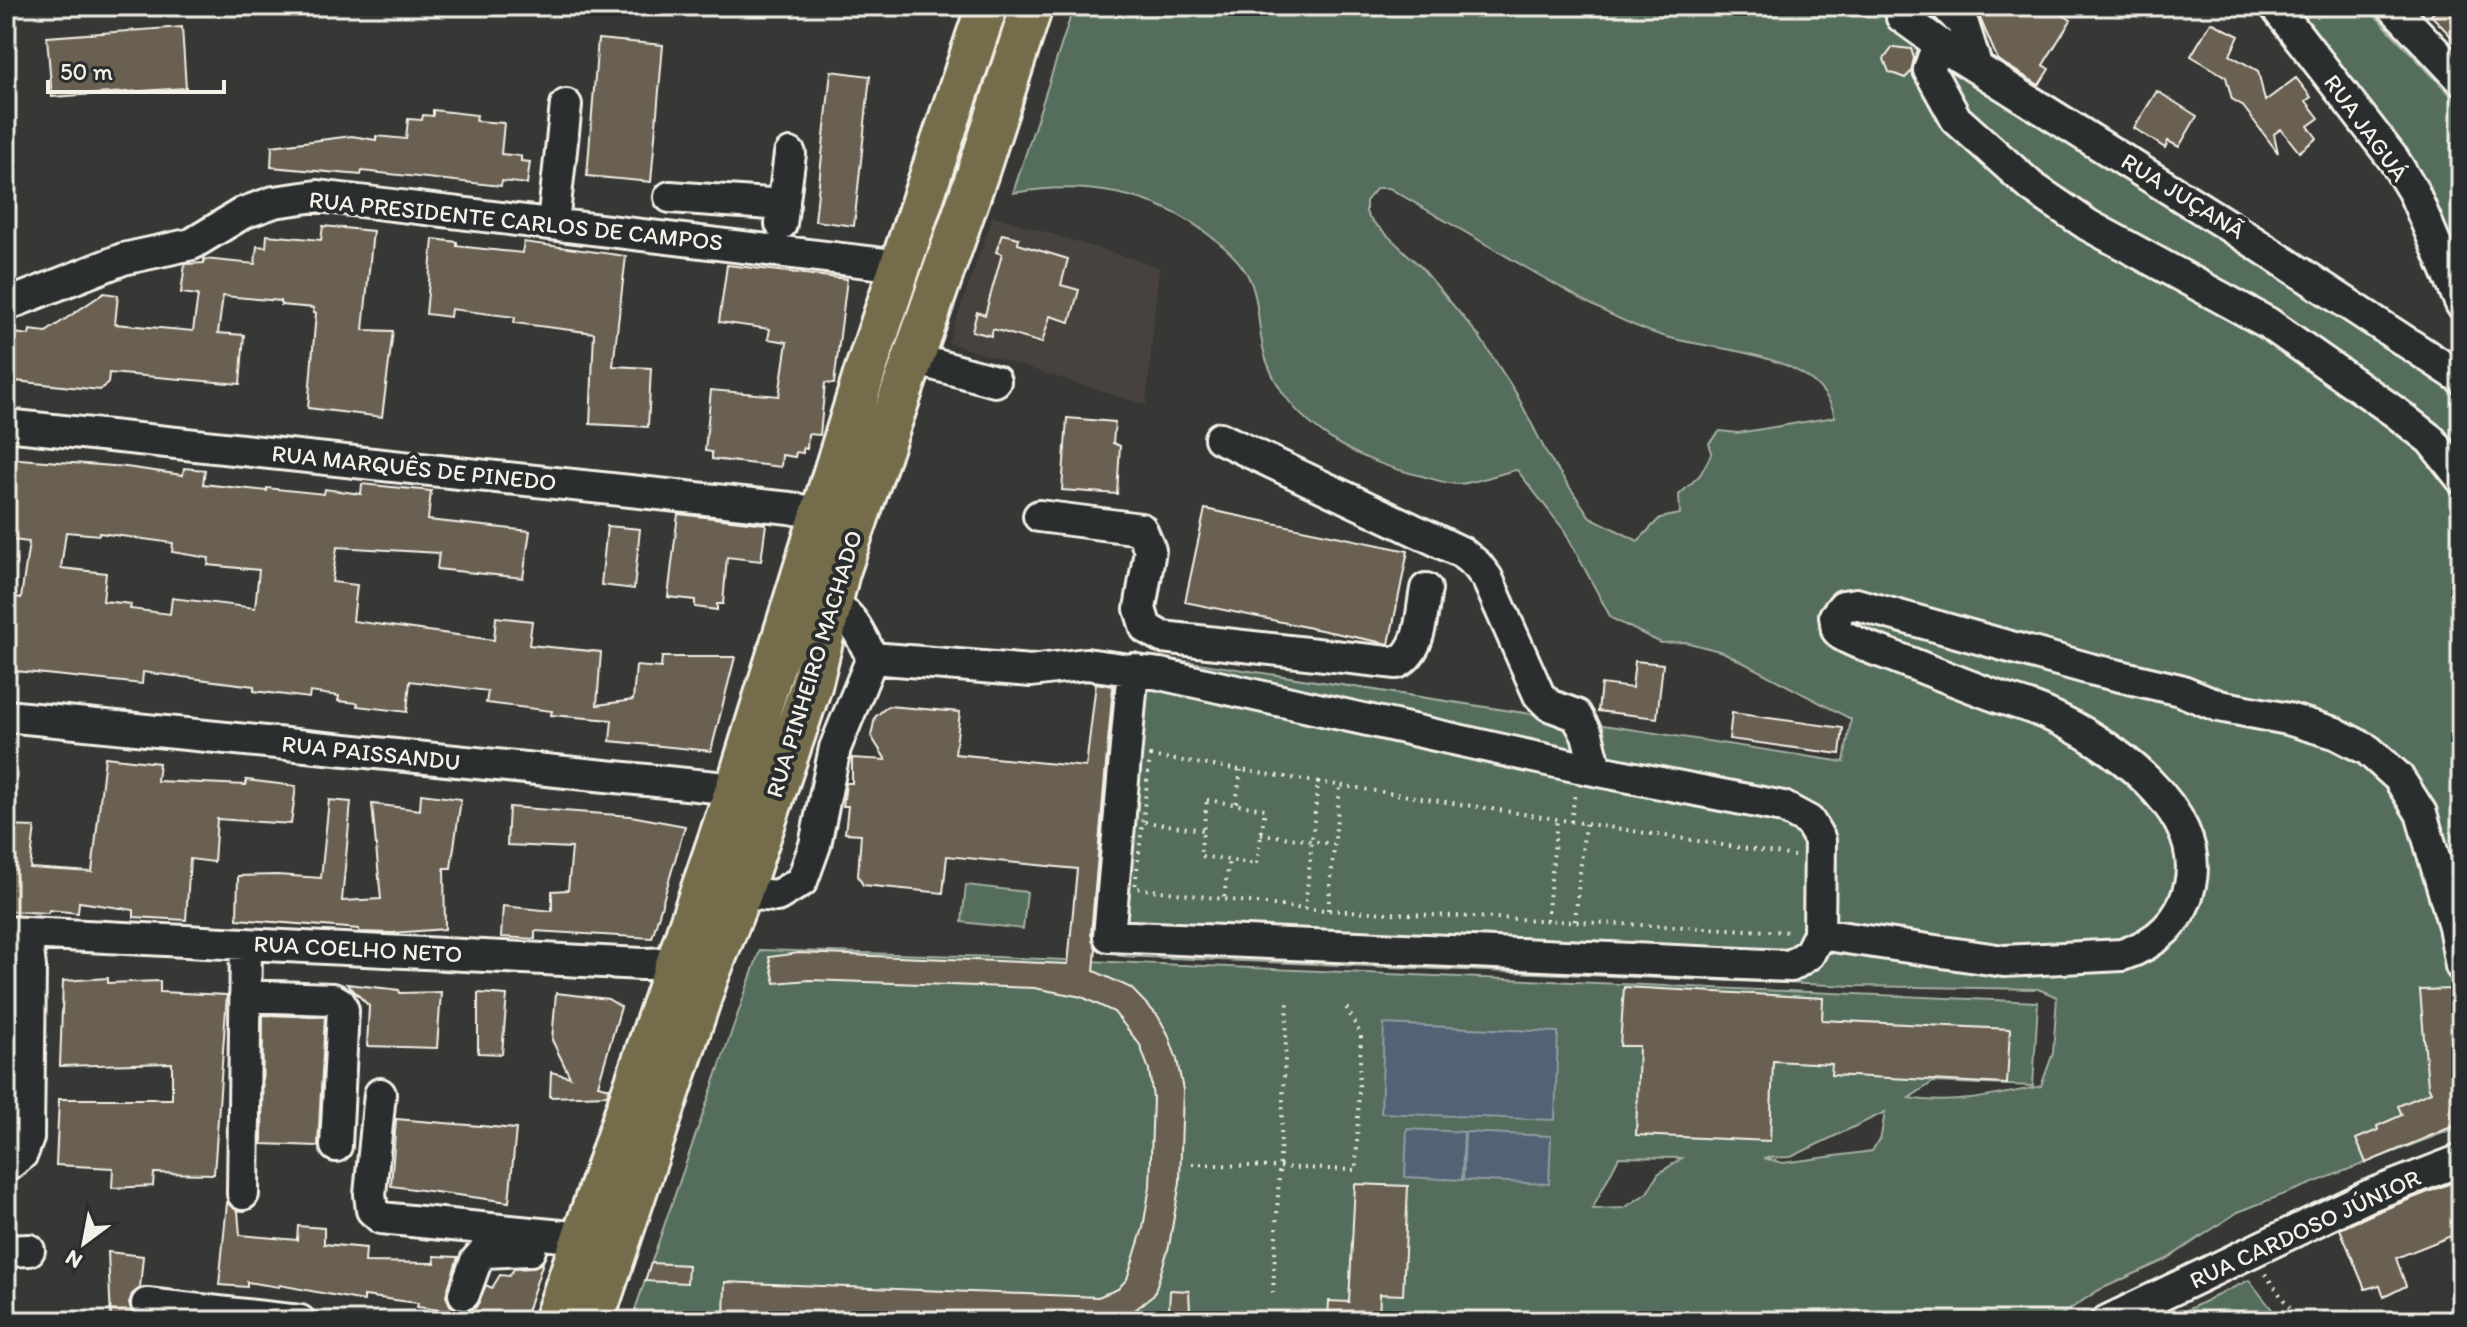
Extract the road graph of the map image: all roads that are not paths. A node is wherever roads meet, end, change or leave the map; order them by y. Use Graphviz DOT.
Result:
graph roads {
  1 [pos="987,6"];
  2 [pos="1032,6"];
  3 [pos="1946,6"];
  4 [pos="2275,6"];
  5 [pos="2392,6"];
  6 [pos="1905,12"];
  7 [pos="1942,46"];
  8 [pos="1976,65"];
  9 [pos="2461,79"];
  10 [pos="566,105"];
  11 [pos="790,154"];
  12 [pos="670,197"];
  13 [pos="784,205"];
  14 [pos="553,223"];
  15 [pos="779,249"];
  16 [pos="901,266"];
  17 [pos="2461,304"];
  18 [pos="6,305"];
  19 [pos="914,359"];
  20 [pos="2461,378"];
  21 [pos="995,381"];
  22 [pos="6,425"];
  23 [pos="1220,438"];
  24 [pos="2461,478"];
  25 [pos="821,514"];
  26 [pos="1039,516"];
  27 [pos="1426,589"];
  28 [pos="815,595"];
  29 [pos="872,658"];
  30 [pos="1133,669"];
  31 [pos="6,716"];
  32 [pos="1596,770"];
  33 [pos="736,789"];
  34 [pos="741,893"];
  35 [pos="16,932"];
  36 [pos="1819,934"];
  37 [pos="246,944"];
  38 [pos="2461,966"];
  39 [pos="693,970"];
  40 [pos="245,996"];
  41 [pos="380,1094"];
  42 [pos="336,1146"];
  43 [pos="2461,1160"];
  44 [pos="6,1162"];
  45 [pos="243,1194"];
  46 [pos="579,1246"];
  47 [pos="464,1294"];
  48 [pos="147,1304"];
  49 [pos="300,1321"];
  50 [pos="554,1321"];
  51 [pos="593,1321"];
  52 [pos="2107,1321"];
  1 -- 16 [label="main road, RUA PINHEIRO MACHADO"];
  2 -- 19 [label="main road, RUA PINHEIRO MACHADO"];
  3 -- 8 [label="street"];
  4 -- 17 [label="street, RUA JAGUÁ"];
  5 -- 9 [label="street"];
  6 -- 7 [label="street, RUA JUÇANÃ"];
  7 -- 8 [label="street, RUA JUÇANÃ"];
  7 -- 24 [label="street"];
  8 -- 20 [label="street, RUA JUÇANÃ"];
  10 -- 14 [label="street"];
  11 -- 13 [label="street"];
  12 -- 13 [label="street"];
  13 -- 15 [label="street"];
  14 -- 15 [label="street, RUA PRESIDENTE CARLOS DE CAMPOS"];
  14 -- 18 [label="street, RUA PRESIDENTE CARLOS DE CAMPOS"];
  15 -- 16 [label="street, RUA PRESIDENTE CARLOS DE CAMPOS"];
  16 -- 25 [label="main road, RUA PINHEIRO MACHADO"];
  19 -- 21 [label="street"];
  19 -- 28 [label="main road, RUA PINHEIRO MACHADO"];
  22 -- 25 [label="street, RUA MARQUÊS DE PINEDO"];
  23 -- 32 [label="street"];
  25 -- 28 [label="main road, RUA PINHEIRO MACHADO"];
  26 -- 27 [label="street"];
  28 -- 29 [label="street"];
  28 -- 33 [label="main road, RUA PINHEIRO MACHADO"];
  28 -- 34 [label="main road, RUA PINHEIRO MACHADO"];
  29 -- 30 [label="street"];
  29 -- 34 [label="street"];
  30 -- 32 [label="street"];
  30 -- 36 [label="street"];
  31 -- 33 [label="street, RUA PAISSANDU"];
  32 -- 36 [label="street"];
  33 -- 39 [label="main road, RUA PINHEIRO MACHADO"];
  34 -- 39 [label="main road, RUA PINHEIRO MACHADO"];
  35 -- 37 [label="street, RUA COELHO NETO"];
  35 -- 44 [label="street"];
  36 -- 38 [label="street"];
  37 -- 39 [label="street, RUA COELHO NETO"];
  37 -- 40 [label="street"];
  39 -- 46 [label="main road, RUA PINHEIRO MACHADO"];
  39 -- 51 [label="main road, RUA PINHEIRO MACHADO"];
  40 -- 42 [label="street"];
  40 -- 45 [label="street"];
  41 -- 46 [label="street"];
  43 -- 52 [label="street, RUA CARDOSO JÚNIOR"];
  46 -- 47 [label="street"];
  46 -- 50 [label="main road, RUA PINHEIRO MACHADO"];
  48 -- 49 [label="street"];
}
